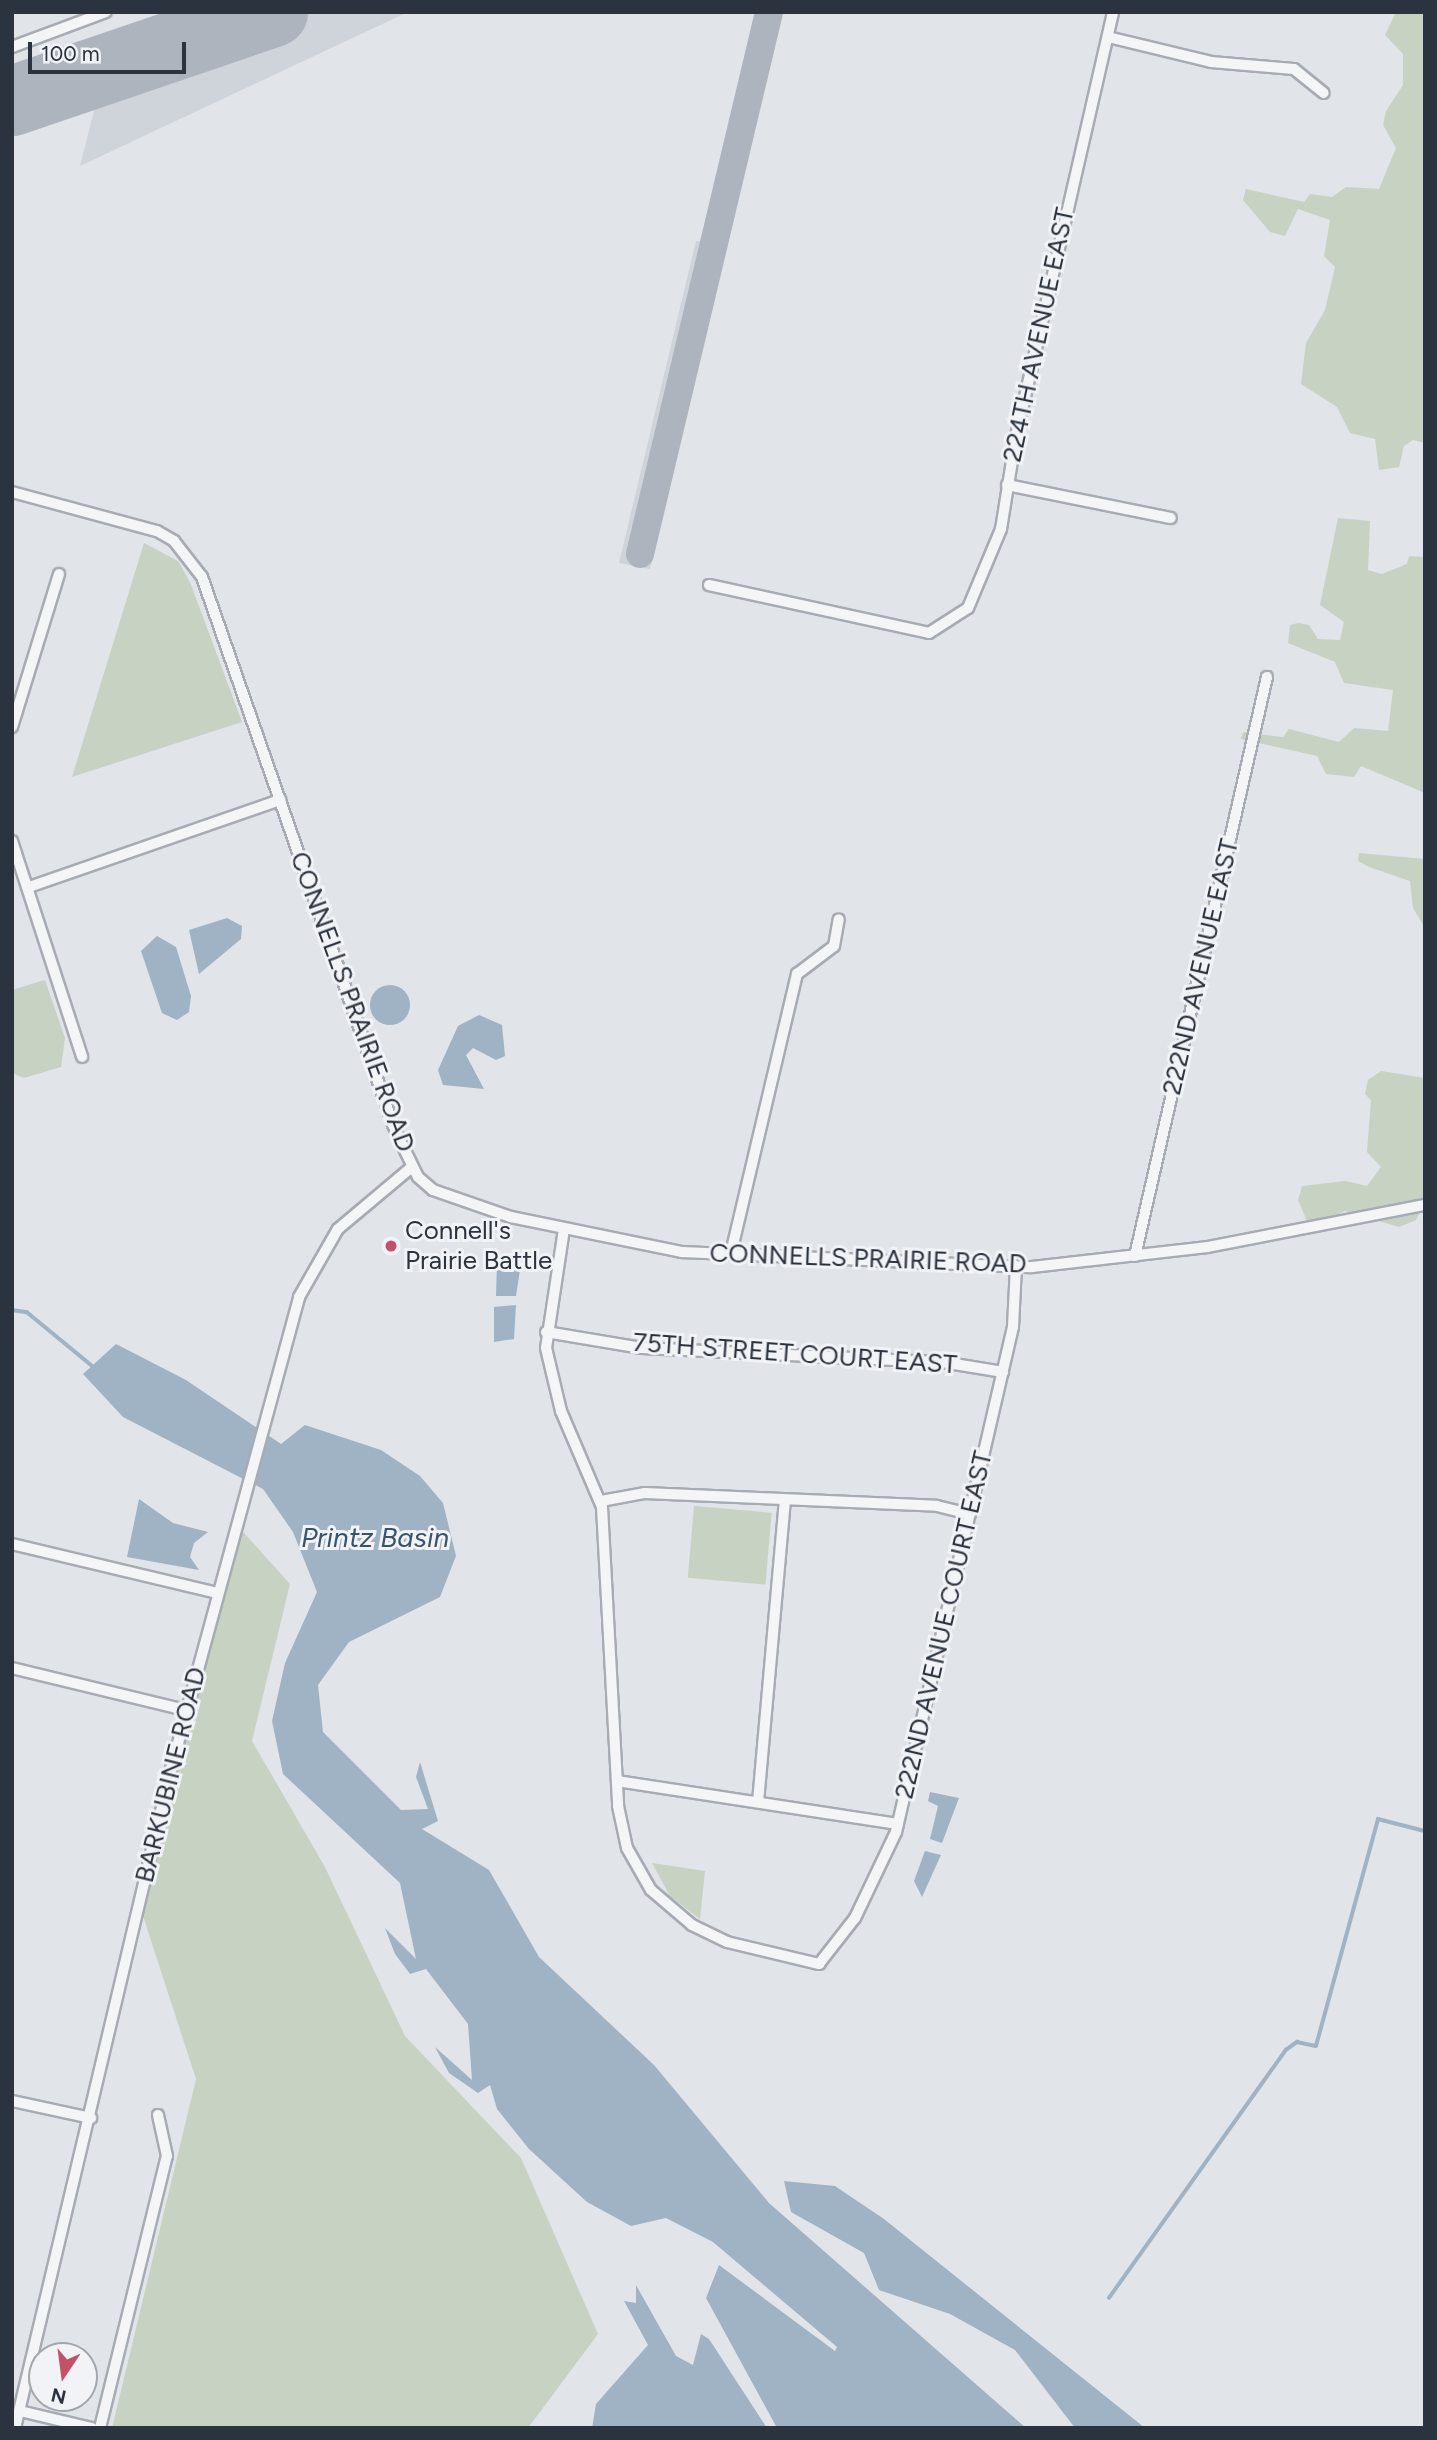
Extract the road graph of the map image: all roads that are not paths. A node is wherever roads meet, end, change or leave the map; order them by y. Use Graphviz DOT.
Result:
graph roads {
  1 [pos="106,12"];
  2 [pos="1113,12"];
  3 [pos="1108,37"];
  4 [pos="12,47"];
  5 [pos="1324,93"];
  6 [pos="1007,485"];
  7 [pos="12,492"];
  8 [pos="1171,518"];
  9 [pos="59,574"];
  10 [pos="709,585"];
  11 [pos="1267,677"];
  12 [pos="12,727"];
  13 [pos="280,800"];
  14 [pos="12,841"];
  15 [pos="29,887"];
  16 [pos="839,919"];
  17 [pos="82,1057"];
  18 [pos="412,1167"];
  19 [pos="1425,1205"];
  20 [pos="564,1228"];
  21 [pos="731,1253"];
  22 [pos="1135,1256"];
  23 [pos="1016,1266"];
  24 [pos="546,1332"];
  25 [pos="1003,1373"];
  26 [pos="785,1500"];
  27 [pos="601,1501"];
  28 [pos="970,1514"];
  29 [pos="12,1544"];
  30 [pos="217,1593"];
  31 [pos="12,1668"];
  32 [pos="186,1710"];
  33 [pos="617,1781"];
  34 [pos="758,1802"];
  35 [pos="898,1824"];
  36 [pos="12,2101"];
  37 [pos="158,2115"];
  38 [pos="91,2118"];
  39 [pos="20,2411"];
  40 [pos="15,2428"];
  41 [pos="93,2428"];
  42 [pos="100,2428"];
  1 -- 4 [label="street"];
  2 -- 3 [label="street, 224TH AVENUE EAST"];
  3 -- 5 [label="street"];
  3 -- 6 [label="street, 224TH AVENUE EAST"];
  6 -- 8 [label="street"];
  6 -- 10 [label="street, 224TH AVENUE EAST"];
  7 -- 13 [label="street, CONNELLS PRAIRIE ROAD"];
  9 -- 12 [label="street"];
  11 -- 22 [label="street, 222ND AVENUE EAST"];
  13 -- 15 [label="street"];
  13 -- 18 [label="street, CONNELLS PRAIRIE ROAD"];
  14 -- 15 [label="street"];
  15 -- 17 [label="street"];
  16 -- 21 [label="street"];
  18 -- 20 [label="street, CONNELLS PRAIRIE ROAD"];
  18 -- 30 [label="street, BARKUBINE ROAD"];
  19 -- 22 [label="street, CONNELLS PRAIRIE ROAD"];
  20 -- 21 [label="street, CONNELLS PRAIRIE ROAD"];
  20 -- 24 [label="street"];
  21 -- 23 [label="street, CONNELLS PRAIRIE ROAD"];
  22 -- 23 [label="street, CONNELLS PRAIRIE ROAD"];
  23 -- 25 [label="street, 222ND AVENUE COURT EAST"];
  24 -- 25 [label="street, 75TH STREET COURT EAST"];
  24 -- 27 [label="street"];
  25 -- 28 [label="street, 222ND AVENUE COURT EAST"];
  26 -- 27 [label="street"];
  26 -- 28 [label="street"];
  26 -- 34 [label="street"];
  27 -- 33 [label="street"];
  28 -- 35 [label="street, 222ND AVENUE COURT EAST"];
  29 -- 30 [label="street"];
  30 -- 32 [label="street, BARKUBINE ROAD"];
  31 -- 32 [label="street"];
  32 -- 38 [label="street, BARKUBINE ROAD"];
  33 -- 34 [label="street"];
  33 -- 35 [label="street, 222ND AVENUE COURT EAST"];
  34 -- 35 [label="street"];
  36 -- 38 [label="street"];
  37 -- 42 [label="street"];
  38 -- 39 [label="street, BARKUBINE ROAD"];
  39 -- 40 [label="street, BARKUBINE ROAD"];
  39 -- 41 [label="street"];
}
